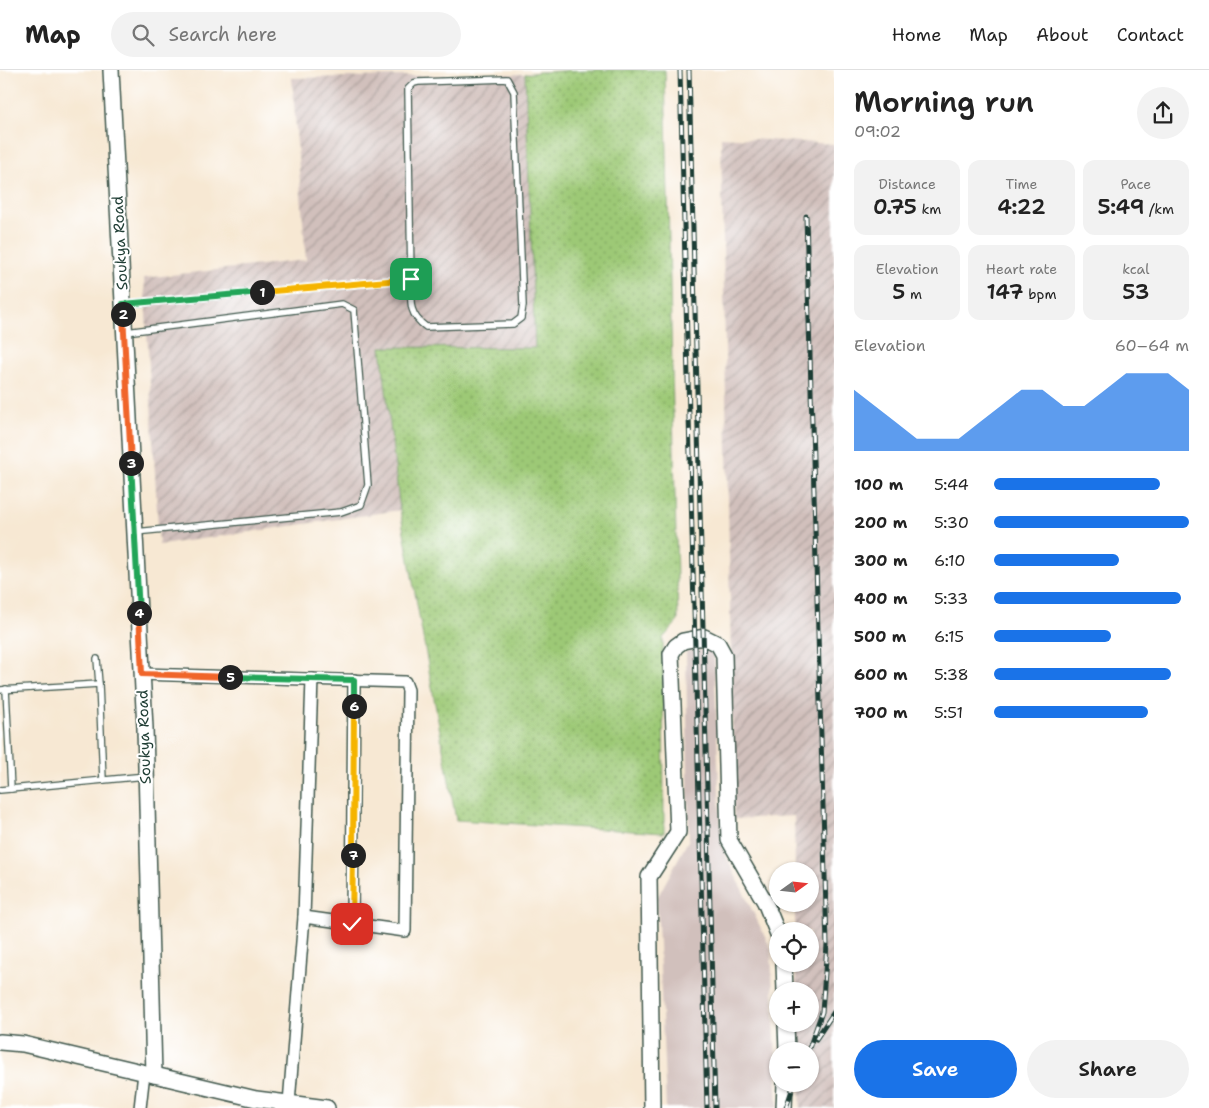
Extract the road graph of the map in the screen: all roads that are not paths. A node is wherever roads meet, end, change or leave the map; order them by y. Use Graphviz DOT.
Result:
graph roads {
  1 [pos="111,70"];
  2 [pos="411,279"];
  3 [pos="123,304"];
  4 [pos="124,332"];
  5 [pos="134,532"];
  6 [pos="97,659"];
  7 [pos="142,674"];
  8 [pos="312,679"];
  9 [pos="354,680"];
  10 [pos="99,684"];
  11 [pos="3,690"];
  12 [pos="146,776"];
  13 [pos="102,780"];
  14 [pos="11,789"];
  15 [pos="0,790"];
  16 [pos="304,917"];
  17 [pos="773,922"];
  18 [pos="352,924"];
  19 [pos="0,1042"];
  20 [pos="149,1074"];
  21 [pos="785,1092"];
  22 [pos="290,1103"];
  23 [pos="254,1104"];
  24 [pos="140,1108"];
  25 [pos="327,1108"];
  26 [pos="652,1108"];
  27 [pos="784,1108"];
  1 -- 3 [label="main road, Soukya Road"];
  2 -- 2 [label="lane"];
  2 -- 3 [label="lane"];
  3 -- 4 [label="main road, Soukya Road"];
  4 -- 5 [label="main road, Soukya Road"];
  4 -- 5 [label="lane"];
  5 -- 7 [label="main road, Soukya Road"];
  6 -- 10 [label="lane"];
  7 -- 8 [label="street"];
  7 -- 12 [label="main road, Soukya Road"];
  8 -- 9 [label="street"];
  8 -- 16 [label="street"];
  9 -- 18 [label="street"];
  9 -- 18 [label="street"];
  10 -- 11 [label="lane"];
  10 -- 13 [label="lane"];
  11 -- 14 [label="lane"];
  12 -- 13 [label="lane"];
  12 -- 20 [label="main road, Soukya Road"];
  13 -- 14 [label="lane"];
  14 -- 15 [label="lane"];
  16 -- 18 [label="street"];
  16 -- 22 [label="street"];
  17 -- 26 [label="main road"];
  19 -- 20 [label="main road"];
  20 -- 23 [label="main road"];
  20 -- 24 [label="street"];
  21 -- 27 [label="main road"];
  22 -- 23 [label="main road"];
  22 -- 25 [label="main road"];
}
